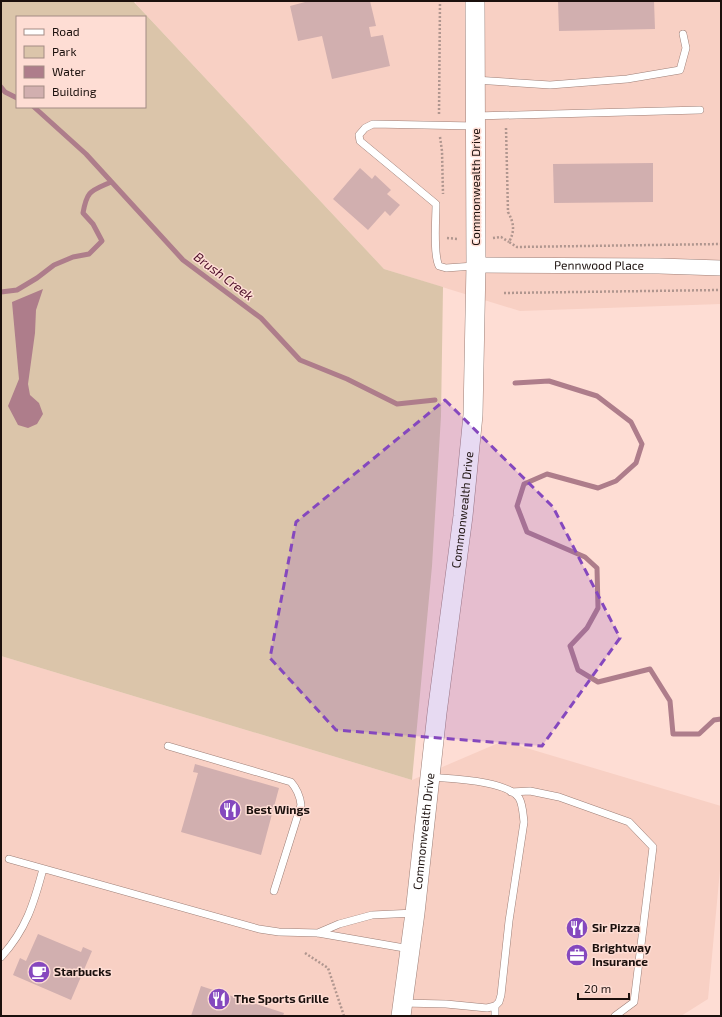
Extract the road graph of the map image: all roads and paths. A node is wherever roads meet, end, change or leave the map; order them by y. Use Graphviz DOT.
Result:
graph roads {
  1 [pos="440,1"];
  2 [pos="474,1"];
  3 [pos="683,34"];
  4 [pos="475,80"];
  5 [pos="700,110"];
  6 [pos="475,122"];
  7 [pos="440,126"];
  8 [pos="506,128"];
  9 [pos="443,199"];
  10 [pos="444,238"];
  11 [pos="476,239"];
  12 [pos="509,242"];
  13 [pos="721,244"];
  14 [pos="476,265"];
  15 [pos="721,268"];
  16 [pos="721,290"];
  17 [pos="504,294"];
  18 [pos="168,746"];
  19 [pos="430,777"];
  20 [pos="511,792"];
  21 [pos="9,859"];
  22 [pos="43,869"];
  23 [pos="274,891"];
  24 [pos="415,913"];
  25 [pos="318,933"];
  26 [pos="410,949"];
  27 [pos="305,953"];
  28 [pos="1,957"];
  29 [pos="495,1006"];
  30 [pos="402,1009"];
  31 [pos="344,1016"];
  32 [pos="495,1016"];
  33 [pos="615,1016"];
  1 -- 7 [label="path"];
  2 -- 4 [label="street, Commonwealth Drive"];
  3 -- 4 [label="lane"];
  4 -- 6 [label="street, Commonwealth Drive"];
  5 -- 6 [label="lane"];
  6 -- 7 [label="lane"];
  6 -- 11 [label="street, Commonwealth Drive"];
  7 -- 9 [label="path"];
  7 -- 14 [label="lane"];
  8 -- 12 [label="path"];
  10 -- 11 [label="path"];
  11 -- 12 [label="path"];
  11 -- 14 [label="street, Commonwealth Drive"];
  12 -- 13 [label="path"];
  14 -- 15 [label="street, Pennwood Place"];
  14 -- 19 [label="street, Commonwealth Drive"];
  16 -- 17 [label="path"];
  18 -- 23 [label="lane"];
  19 -- 20 [label="lane"];
  19 -- 24 [label="street, Commonwealth Drive"];
  20 -- 29 [label="lane"];
  20 -- 33 [label="lane"];
  21 -- 22 [label="lane"];
  22 -- 25 [label="lane"];
  22 -- 28 [label="lane"];
  24 -- 25 [label="lane"];
  24 -- 26 [label="street, Commonwealth Drive"];
  25 -- 26 [label="lane"];
  26 -- 30 [label="street, Commonwealth Drive"];
  27 -- 31 [label="path"];
  29 -- 30 [label="lane"];
  29 -- 32 [label="lane"];
}
